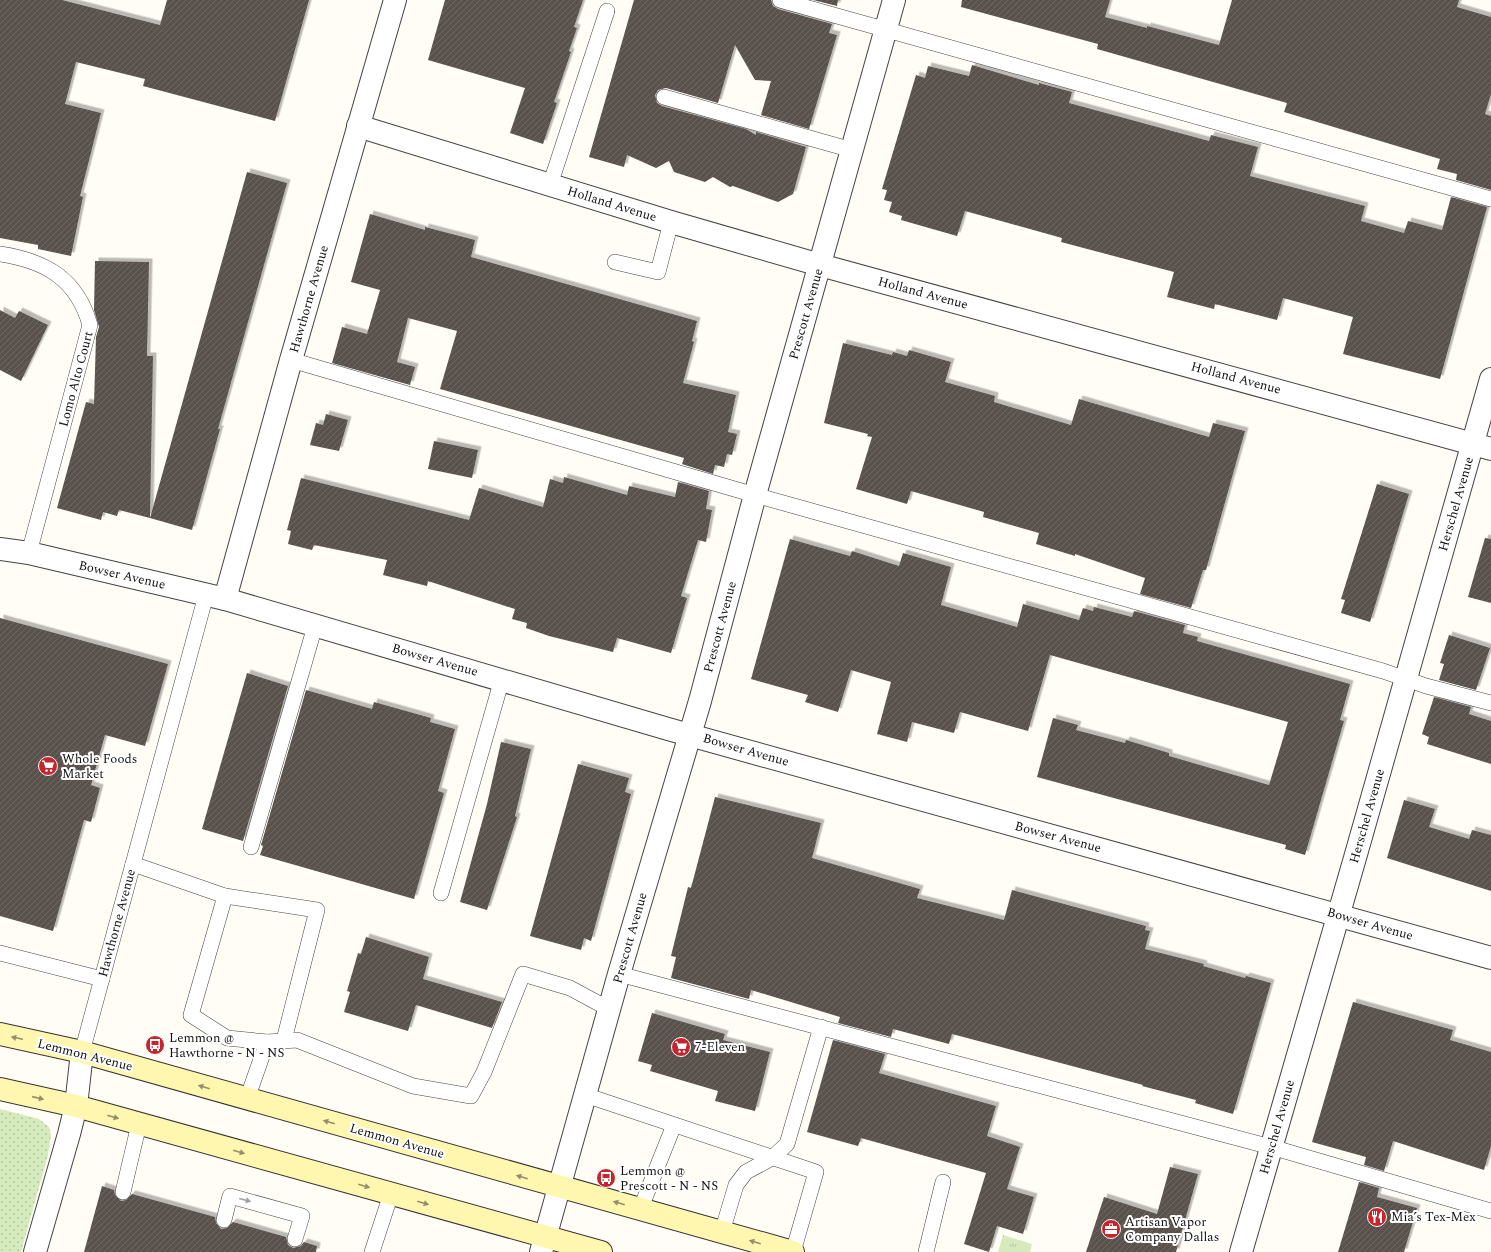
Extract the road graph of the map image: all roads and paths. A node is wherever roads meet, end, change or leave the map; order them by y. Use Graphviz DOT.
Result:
graph roads {
  1 [pos="395,0"];
  2 [pos="780,0"];
  3 [pos="894,0"];
  4 [pos="607,11"];
  5 [pos="886,29"];
  6 [pos="664,97"];
  7 [pos="358,126"];
  8 [pos="852,150"];
  9 [pos="550,185"];
  10 [pos="1491,199"];
  11 [pos="671,222"];
  12 [pos="0,254"];
  13 [pos="616,262"];
  14 [pos="820,265"];
  15 [pos="291,360"];
  16 [pos="1491,379"];
  17 [pos="1482,446"];
  18 [pos="755,495"];
  19 [pos="0,549"];
  20 [pos="29,553"];
  21 [pos="216,597"];
  22 [pos="315,626"];
  23 [pos="502,679"];
  24 [pos="1407,680"];
  25 [pos="1491,703"];
  26 [pos="690,734"];
  27 [pos="250,847"];
  28 [pos="133,864"];
  29 [pos="441,893"];
  30 [pos="225,896"];
  31 [pos="1337,915"];
  32 [pos="0,953"];
  33 [pos="1491,958"];
  34 [pos="619,974"];
  35 [pos="102,979"];
  36 [pos="609,1009"];
  37 [pos="821,1027"];
  38 [pos="0,1034"];
  39 [pos="284,1040"];
  40 [pos="267,1042"];
  41 [pos="82,1052"];
  42 [pos="0,1090"];
  43 [pos="585,1095"];
  44 [pos="247,1099"];
  45 [pos="76,1106"];
  46 [pos="139,1124"];
  47 [pos="674,1125"];
  48 [pos="1271,1147"];
  49 [pos="772,1158"];
  50 [pos="943,1182"];
  51 [pos="559,1186"];
  52 [pos="123,1192"];
  53 [pos="391,1194"];
  54 [pos="640,1210"];
  55 [pos="1491,1211"];
  56 [pos="224,1220"];
  57 [pos="722,1232"];
  58 [pos="295,1239"];
  59 [pos="543,1244"];
  60 [pos="35,1252"];
  61 [pos="372,1252"];
  62 [pos="601,1252"];
  63 [pos="793,1252"];
  64 [pos="926,1252"];
  65 [pos="1241,1252"];
  1 -- 7 [label="street, Hawthorne Avenue"];
  2 -- 5 [label="lane"];
  3 -- 5 [label="street, Prescott Avenue"];
  4 -- 9 [label="lane"];
  5 -- 8 [label="street, Prescott Avenue"];
  5 -- 10 [label="lane"];
  6 -- 8 [label="lane"];
  7 -- 9 [label="street, Holland Avenue"];
  7 -- 15 [label="street, Hawthorne Avenue"];
  8 -- 14 [label="street, Prescott Avenue"];
  9 -- 11 [label="street, Holland Avenue"];
  11 -- 13 [label="lane"];
  11 -- 14 [label="street, Holland Avenue"];
  12 -- 20 [label="lane, Lomo Alto Court"];
  14 -- 17 [label="street, Holland Avenue"];
  14 -- 18 [label="street, Prescott Avenue"];
  15 -- 18 [label="lane"];
  15 -- 21 [label="street, Hawthorne Avenue"];
  16 -- 17 [label="street, Herschel Avenue"];
  17 -- 24 [label="street, Herschel Avenue"];
  18 -- 24 [label="lane"];
  18 -- 26 [label="street, Prescott Avenue"];
  19 -- 20 [label="street, Bowser Avenue"];
  20 -- 21 [label="street, Bowser Avenue"];
  21 -- 22 [label="street, Bowser Avenue"];
  21 -- 28 [label="lane, Hawthorne Avenue"];
  22 -- 23 [label="street, Bowser Avenue"];
  22 -- 27 [label="lane"];
  23 -- 26 [label="street, Bowser Avenue"];
  23 -- 29 [label="lane"];
  24 -- 25 [label="lane"];
  24 -- 31 [label="street, Herschel Avenue"];
  26 -- 31 [label="street, Bowser Avenue"];
  26 -- 34 [label="street, Prescott Avenue"];
  28 -- 30 [label="lane"];
  28 -- 35 [label="lane, Hawthorne Avenue"];
  30 -- 39 [label="lane"];
  30 -- 40 [label="lane"];
  31 -- 33 [label="street, Bowser Avenue"];
  31 -- 48 [label="street, Herschel Avenue"];
  32 -- 35 [label="lane"];
  34 -- 36 [label="street, Prescott Avenue"];
  34 -- 37 [label="lane"];
  35 -- 41 [label="lane, Hawthorne Avenue"];
  36 -- 39 [label="lane"];
  36 -- 43 [label="street, Prescott Avenue"];
  37 -- 48 [label="lane"];
  37 -- 49 [label="lane"];
  41 -- 38 [label="main road, Lemmon Avenue, one-way"];
  39 -- 40 [label="lane"];
  40 -- 44 [label="lane"];
  44 -- 41 [label="main road, Lemmon Avenue, one-way"];
  41 -- 45 [label="street, Hawthorne Avenue"];
  42 -- 45 [label="main road, one-way"];
  43 -- 47 [label="lane"];
  43 -- 51 [label="street, Prescott Avenue"];
  51 -- 44 [label="main road, Lemmon Avenue, one-way"];
  45 -- 46 [label="main road, one-way"];
  45 -- 60 [label="street, Hawthorne Avenue"];
  46 -- 52 [label="lane"];
  46 -- 53 [label="main road, one-way"];
  47 -- 49 [label="lane"];
  47 -- 54 [label="lane"];
  48 -- 55 [label="lane"];
  48 -- 65 [label="street, Herschel Avenue"];
  49 -- 57 [label="lane"];
  49 -- 63 [label="lane"];
  50 -- 64 [label="lane"];
  54 -- 51 [label="main road, Lemmon Avenue, one-way"];
  51 -- 59 [label="street, Prescott Avenue"];
  53 -- 59 [label="main road, one-way"];
  53 -- 61 [label="lane"];
  54 -- 57 [label="main road, Lemmon Avenue"];
  56 -- 58 [label="lane, one-way"];
  63 -- 57 [label="main road, Lemmon Avenue, one-way"];
  59 -- 62 [label="main road"];
}
